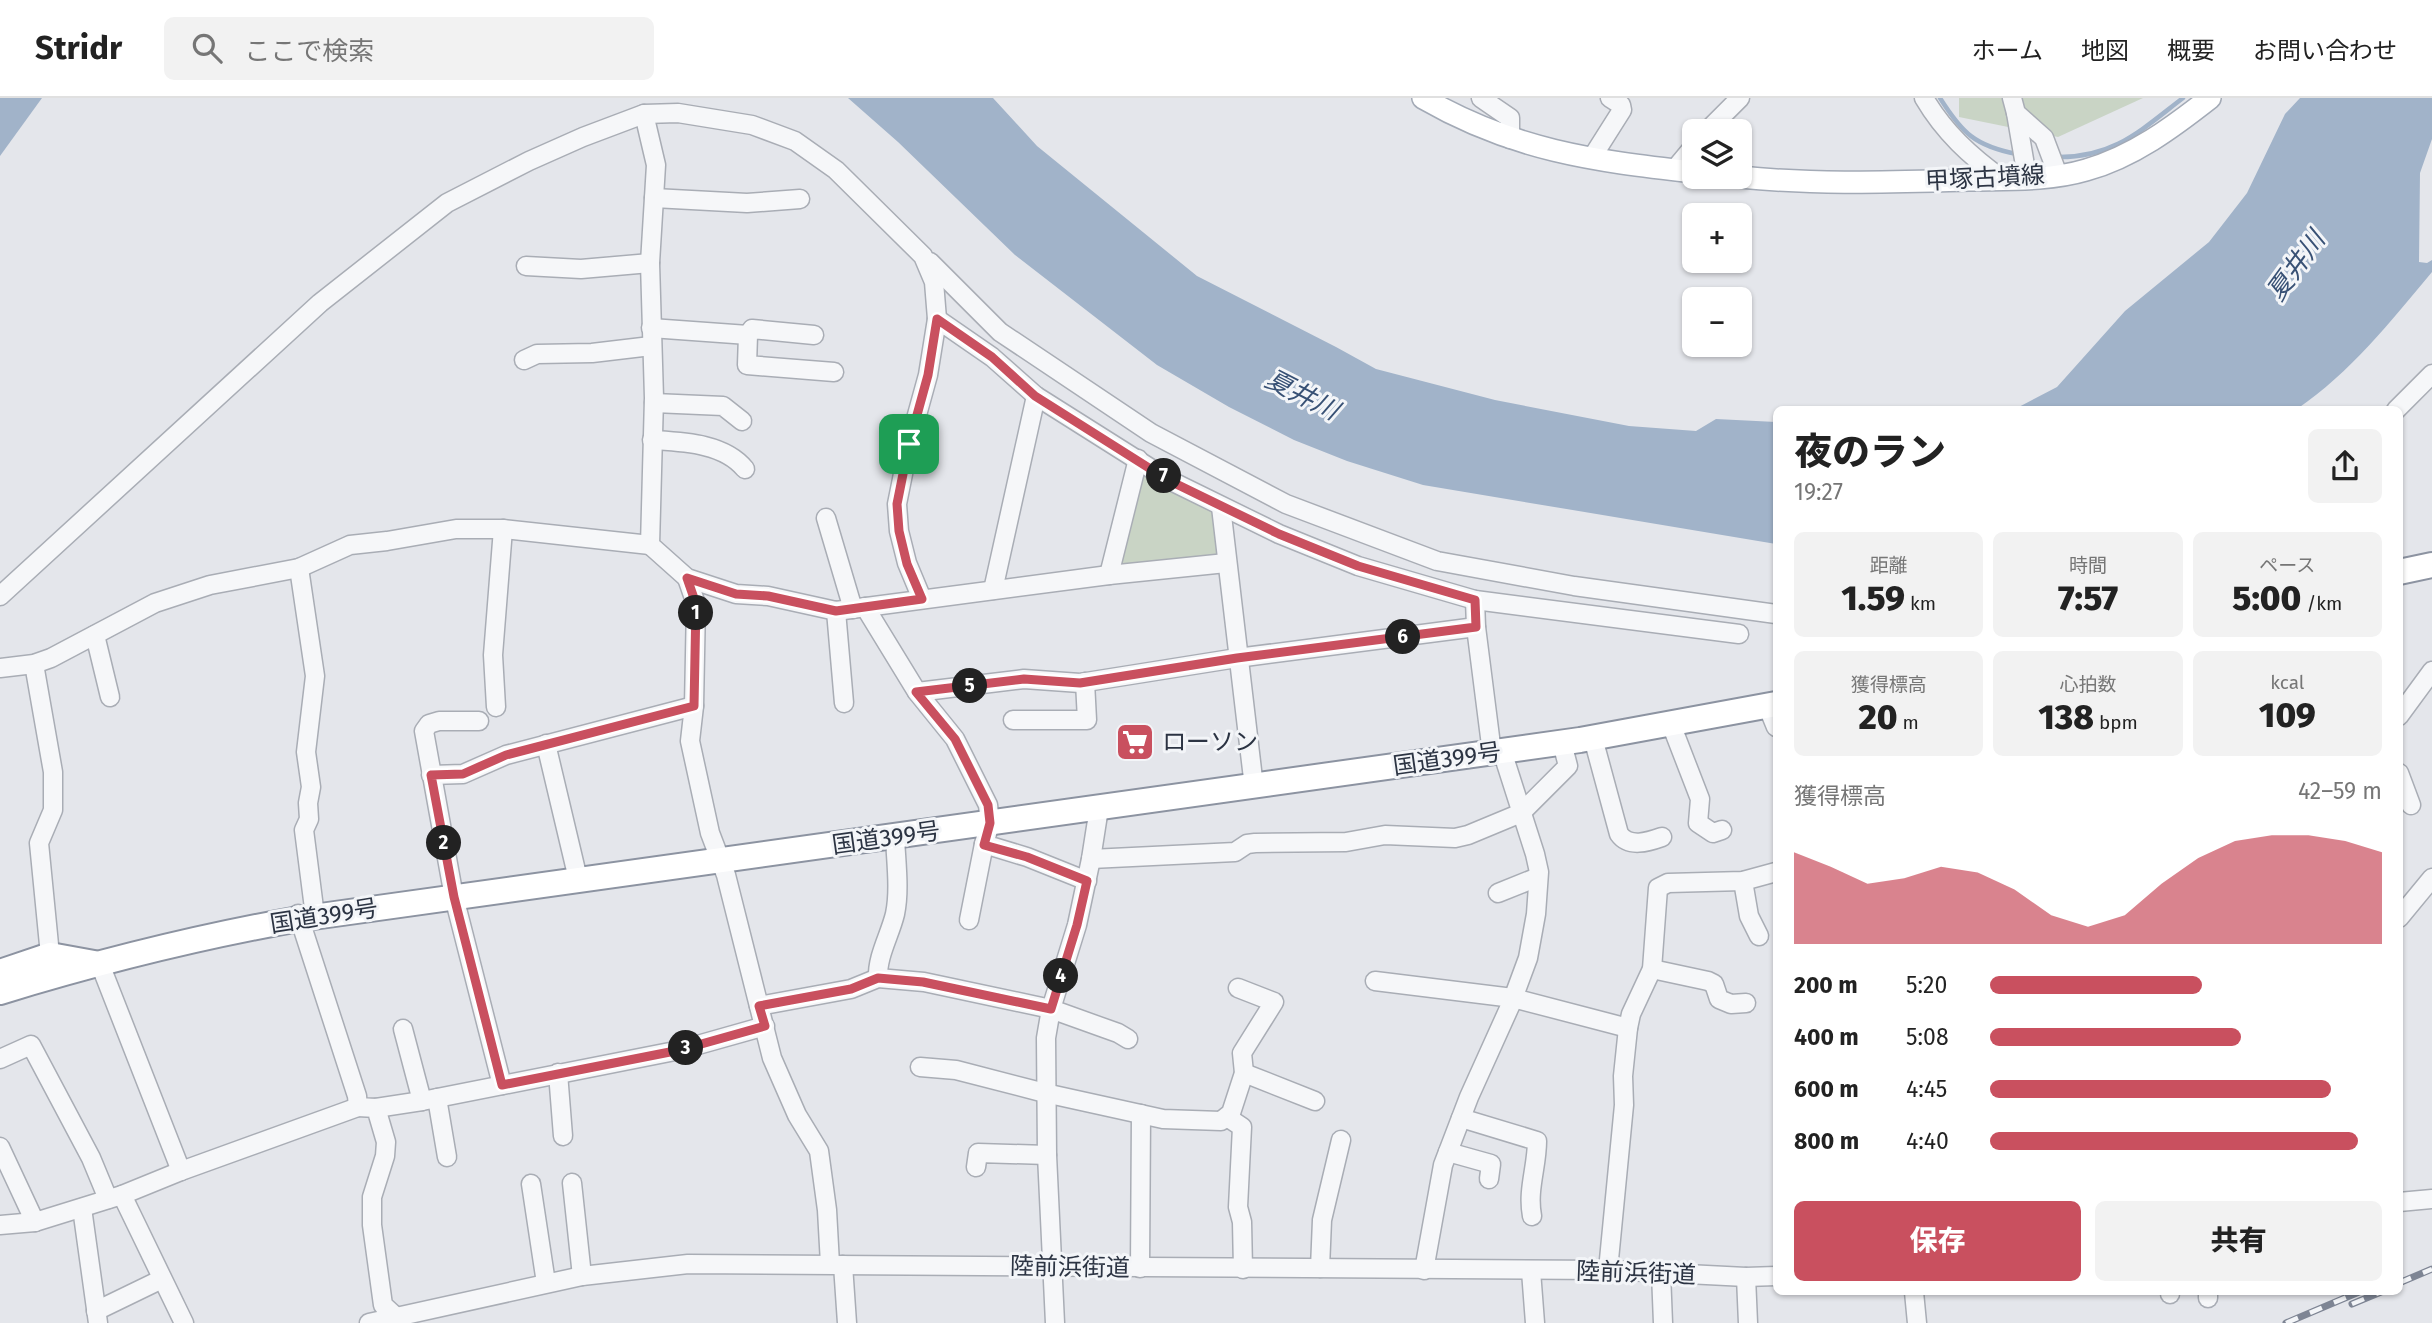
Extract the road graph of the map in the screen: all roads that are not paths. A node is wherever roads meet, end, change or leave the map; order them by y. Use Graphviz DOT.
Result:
graph roads {
  1 [pos="1423,98"];
  2 [pos="1481,98"];
  3 [pos="1610,98"];
  4 [pos="1740,98"];
  5 [pos="1924,98"];
  6 [pos="2210,98"];
  7 [pos="2016,113"];
  8 [pos="644,114"];
  9 [pos="1719,119"];
  10 [pos="1510,139"];
  11 [pos="1591,159"];
  12 [pos="2056,169"];
  13 [pos="1682,171"];
  14 [pos="2026,172"];
  15 [pos="1752,178"];
  16 [pos="2002,179"];
  17 [pos="654,198"];
  18 [pos="800,199"];
  19 [pos="923,256"];
  20 [pos="650,263"];
  21 [pos="526,266"];
  22 [pos="937,319"];
  23 [pos="748,335"];
  24 [pos="814,335"];
  25 [pos="651,337"];
  26 [pos="524,360"];
  27 [pos="834,372"];
  28 [pos="2432,374"];
  29 [pos="1035,396"];
  30 [pos="653,403"];
  31 [pos="2400,406"];
  32 [pos="742,421"];
  33 [pos="652,440"];
  34 [pos="1138,459"];
  35 [pos="745,469"];
  36 [pos="1221,507"];
  37 [pos="826,518"];
  38 [pos="503,529"];
  39 [pos="650,545"];
  40 [pos="1226,563"];
  41 [pos="2432,565"];
  42 [pos="299,568"];
  43 [pos="2403,571"];
  44 [pos="1109,575"];
  45 [pos="687,578"];
  46 [pos="993,590"];
  47 [pos="0,596"];
  48 [pos="922,599"];
  49 [pos="1475,600"];
  50 [pos="851,609"];
  51 [pos="1773,614"];
  52 [pos="1476,627"];
  53 [pos="1739,634"];
  54 [pos="95,635"];
  55 [pos="1237,658"];
  56 [pos="34,664"];
  57 [pos="0,668"];
  58 [pos="2432,671"];
  59 [pos="1085,682"];
  60 [pos="916,692"];
  61 [pos="110,697"];
  62 [pos="844,703"];
  63 [pos="694,706"];
  64 [pos="496,707"];
  65 [pos="2403,711"];
  66 [pos="1773,712"];
  67 [pos="1013,720"];
  68 [pos="479,722"];
  69 [pos="1671,724"];
  70 [pos="1593,738"];
  71 [pos="1562,743"];
  72 [pos="546,744"];
  73 [pos="1497,752"];
  74 [pos="431,775"];
  75 [pos="2403,784"];
  76 [pos="1254,787"];
  77 [pos="2411,805"];
  78 [pos="1099,808"];
  79 [pos="1521,813"];
  80 [pos="1722,831"];
  81 [pos="987,834"];
  82 [pos="895,837"];
  83 [pos="1662,837"];
  84 [pos="1091,859"];
  85 [pos="719,860"];
  86 [pos="1773,873"];
  87 [pos="1538,877"];
  88 [pos="2432,878"];
  89 [pos="578,879"];
  90 [pos="1087,881"];
  91 [pos="1743,881"];
  92 [pos="1498,893"];
  93 [pos="454,897"];
  94 [pos="2403,913"];
  95 [pos="304,916"];
  96 [pos="968,920"];
  97 [pos="1759,936"];
  98 [pos="50,955"];
  99 [pos="100,964"];
  100 [pos="1652,969"];
  101 [pos="0,972"];
  102 [pos="878,978"];
  103 [pos="1375,981"];
  104 [pos="1238,988"];
  105 [pos="0,992"];
  106 [pos="1513,998"];
  107 [pos="1746,1003"];
  108 [pos="759,1006"];
  109 [pos="1051,1009"];
  110 [pos="765,1026"];
  111 [pos="1628,1028"];
  112 [pos="403,1029"];
  113 [pos="1128,1040"];
  114 [pos="0,1059"];
  115 [pos="920,1067"];
  116 [pos="558,1073"];
  117 [pos="1244,1073"];
  118 [pos="502,1085"];
  119 [pos="1045,1093"];
  120 [pos="430,1100"];
  121 [pos="1315,1101"];
  122 [pos="358,1107"];
  123 [pos="376,1108"];
  124 [pos="1141,1114"];
  125 [pos="1227,1117"];
  126 [pos="1461,1118"];
  127 [pos="563,1136"];
  128 [pos="1340,1140"];
  129 [pos="0,1147"];
  130 [pos="1448,1152"];
  131 [pos="1047,1155"];
  132 [pos="447,1157"];
  133 [pos="976,1167"];
  134 [pos="181,1171"];
  135 [pos="1489,1179"];
  136 [pos="572,1183"];
  137 [pos="531,1184"];
  138 [pos="115,1197"];
  139 [pos="2432,1199"];
  140 [pos="2403,1202"];
  141 [pos="82,1208"];
  142 [pos="1532,1216"];
  143 [pos="35,1222"];
  144 [pos="0,1225"];
  145 [pos="837,1264"];
  146 [pos="1052,1268"];
  147 [pos="1140,1268"];
  148 [pos="1320,1268"];
  149 [pos="1243,1269"];
  150 [pos="1424,1270"];
  151 [pos="1608,1270"];
  152 [pos="1531,1271"];
  153 [pos="1661,1273"];
  154 [pos="582,1276"];
  155 [pos="1773,1276"];
  156 [pos="1746,1277"];
  157 [pos="162,1279"];
  158 [pos="546,1283"];
  159 [pos="1914,1295"];
  160 [pos="97,1317"];
  161 [pos="396,1319"];
  162 [pos="184,1323"];
  163 [pos="369,1323"];
  164 [pos="847,1323"];
  165 [pos="1055,1323"];
  166 [pos="1535,1323"];
  167 [pos="1663,1323"];
  168 [pos="1748,1323"];
  169 [pos="1917,1323"];
  1 -- 10 [label="main road"];
  2 -- 10 [label="street"];
  3 -- 11 [label="street"];
  4 -- 9 [label="street"];
  5 -- 16 [label="street"];
  6 -- 12 [label="main road, 甲塚古墳線"];
  7 -- 12 [label="street"];
  7 -- 14 [label="street"];
  8 -- 17 [label="street"];
  8 -- 19 [label="street"];
  8 -- 47 [label="street"];
  10 -- 11 [label="main road"];
  11 -- 13 [label="main road"];
  12 -- 14 [label="main road, 甲塚古墳線"];
  14 -- 16 [label="main road, 甲塚古墳線"];
  15 -- 16 [label="main road, 甲塚古墳線"];
  17 -- 18 [label="street"];
  17 -- 20 [label="street"];
  19 -- 22 [label="street"];
  19 -- 51 [label="street"];
  20 -- 21 [label="street"];
  20 -- 25 [label="street"];
  22 -- 29 [label="street"];
  22 -- 48 [label="street"];
  23 -- 24 [label="street"];
  23 -- 25 [label="street"];
  23 -- 27 [label="street"];
  25 -- 26 [label="street"];
  25 -- 30 [label="street"];
  28 -- 31 [label="street"];
  29 -- 34 [label="street"];
  29 -- 46 [label="street"];
  30 -- 32 [label="street"];
  30 -- 33 [label="street"];
  33 -- 35 [label="street"];
  33 -- 39 [label="street"];
  34 -- 36 [label="street"];
  34 -- 44 [label="street"];
  36 -- 40 [label="street"];
  36 -- 49 [label="street"];
  37 -- 50 [label="street"];
  38 -- 39 [label="street"];
  38 -- 42 [label="street"];
  38 -- 64 [label="street"];
  39 -- 45 [label="street"];
  40 -- 44 [label="street"];
  40 -- 55 [label="street"];
  41 -- 43 [label="highway"];
  42 -- 54 [label="street"];
  42 -- 95 [label="street"];
  44 -- 46 [label="street"];
  45 -- 50 [label="street"];
  45 -- 63 [label="street"];
  46 -- 48 [label="street"];
  48 -- 50 [label="street"];
  49 -- 52 [label="street"];
  49 -- 53 [label="street"];
  50 -- 60 [label="street"];
  50 -- 62 [label="street"];
  52 -- 55 [label="street"];
  52 -- 73 [label="street"];
  54 -- 56 [label="street"];
  54 -- 61 [label="street"];
  55 -- 59 [label="street"];
  55 -- 76 [label="street"];
  56 -- 57 [label="street"];
  56 -- 98 [label="street"];
  58 -- 65 [label="street"];
  59 -- 60 [label="street"];
  59 -- 67 [label="street"];
  60 -- 81 [label="street"];
  63 -- 72 [label="street"];
  63 -- 85 [label="street"];
  66 -- 69 [label="highway, 国道399号"];
  68 -- 74 [label="street"];
  69 -- 70 [label="highway, 国道399号"];
  69 -- 80 [label="street"];
  70 -- 71 [label="highway, 国道399号"];
  70 -- 83 [label="street"];
  71 -- 73 [label="highway, 国道399号"];
  71 -- 79 [label="street"];
  72 -- 74 [label="street"];
  72 -- 89 [label="street"];
  73 -- 76 [label="highway, 国道399号"];
  73 -- 79 [label="street"];
  74 -- 93 [label="street"];
  75 -- 77 [label="street"];
  76 -- 78 [label="highway, 国道399号"];
  78 -- 81 [label="highway, 国道399号"];
  78 -- 84 [label="street"];
  79 -- 84 [label="street"];
  79 -- 87 [label="street"];
  81 -- 82 [label="highway, 国道399号"];
  81 -- 90 [label="street"];
  81 -- 96 [label="street"];
  82 -- 85 [label="highway, 国道399号"];
  82 -- 102 [label="street"];
  84 -- 90 [label="street"];
  85 -- 89 [label="highway, 国道399号"];
  85 -- 108 [label="street"];
  86 -- 91 [label="street"];
  87 -- 92 [label="street"];
  87 -- 106 [label="street"];
  88 -- 94 [label="street"];
  89 -- 93 [label="highway, 国道399号"];
  90 -- 109 [label="street"];
  91 -- 97 [label="street"];
  91 -- 100 [label="street"];
  93 -- 95 [label="highway, 国道399号"];
  93 -- 118 [label="street"];
  95 -- 99 [label="highway, 国道399号"];
  95 -- 122 [label="street"];
  98 -- 99 [label="highway"];
  98 -- 101 [label="highway"];
  99 -- 105 [label="highway, 国道399号"];
  99 -- 134 [label="street"];
  100 -- 107 [label="street"];
  100 -- 111 [label="street"];
  102 -- 108 [label="street"];
  102 -- 109 [label="street"];
  103 -- 106 [label="street"];
  104 -- 117 [label="street"];
  106 -- 111 [label="street"];
  106 -- 126 [label="street"];
  108 -- 110 [label="street"];
  109 -- 113 [label="street"];
  109 -- 119 [label="street"];
  110 -- 116 [label="street"];
  110 -- 145 [label="street"];
  111 -- 151 [label="street"];
  112 -- 120 [label="street"];
  114 -- 138 [label="street"];
  115 -- 119 [label="street"];
  116 -- 118 [label="street"];
  116 -- 127 [label="street"];
  117 -- 121 [label="street"];
  117 -- 125 [label="street"];
  118 -- 120 [label="street"];
  119 -- 124 [label="street"];
  119 -- 131 [label="street"];
  120 -- 123 [label="street"];
  120 -- 132 [label="street"];
  122 -- 123 [label="street"];
  122 -- 134 [label="street"];
  123 -- 161 [label="street"];
  124 -- 125 [label="street"];
  124 -- 147 [label="street"];
  125 -- 149 [label="street"];
  126 -- 130 [label="street"];
  126 -- 142 [label="street"];
  128 -- 148 [label="street"];
  129 -- 143 [label="street"];
  130 -- 135 [label="street"];
  130 -- 150 [label="street"];
  131 -- 133 [label="street"];
  131 -- 146 [label="street"];
  134 -- 138 [label="street"];
  136 -- 154 [label="street"];
  137 -- 158 [label="street"];
  138 -- 141 [label="street"];
  138 -- 157 [label="street"];
  139 -- 140 [label="street"];
  141 -- 143 [label="street"];
  141 -- 160 [label="street"];
  143 -- 144 [label="street"];
  145 -- 146 [label="street, 陸前浜街道"];
  145 -- 154 [label="street, 陸前浜街道"];
  145 -- 164 [label="street"];
  146 -- 147 [label="street, 陸前浜街道"];
  146 -- 165 [label="street"];
  147 -- 149 [label="street, 陸前浜街道"];
  148 -- 149 [label="street, 陸前浜街道"];
  148 -- 150 [label="street, 陸前浜街道"];
  150 -- 152 [label="street, 陸前浜街道"];
  151 -- 152 [label="street, 陸前浜街道"];
  151 -- 153 [label="street, 陸前浜街道"];
  152 -- 166 [label="street"];
  153 -- 156 [label="street, 陸前浜街道"];
  153 -- 167 [label="street"];
  154 -- 158 [label="street, 陸前浜街道"];
  155 -- 156 [label="street, 陸前浜街道"];
  156 -- 168 [label="street"];
  157 -- 160 [label="street"];
  157 -- 162 [label="street"];
  158 -- 161 [label="street, 陸前浜街道"];
  159 -- 169 [label="street"];
  161 -- 163 [label="street, 陸前浜街道"];
}
